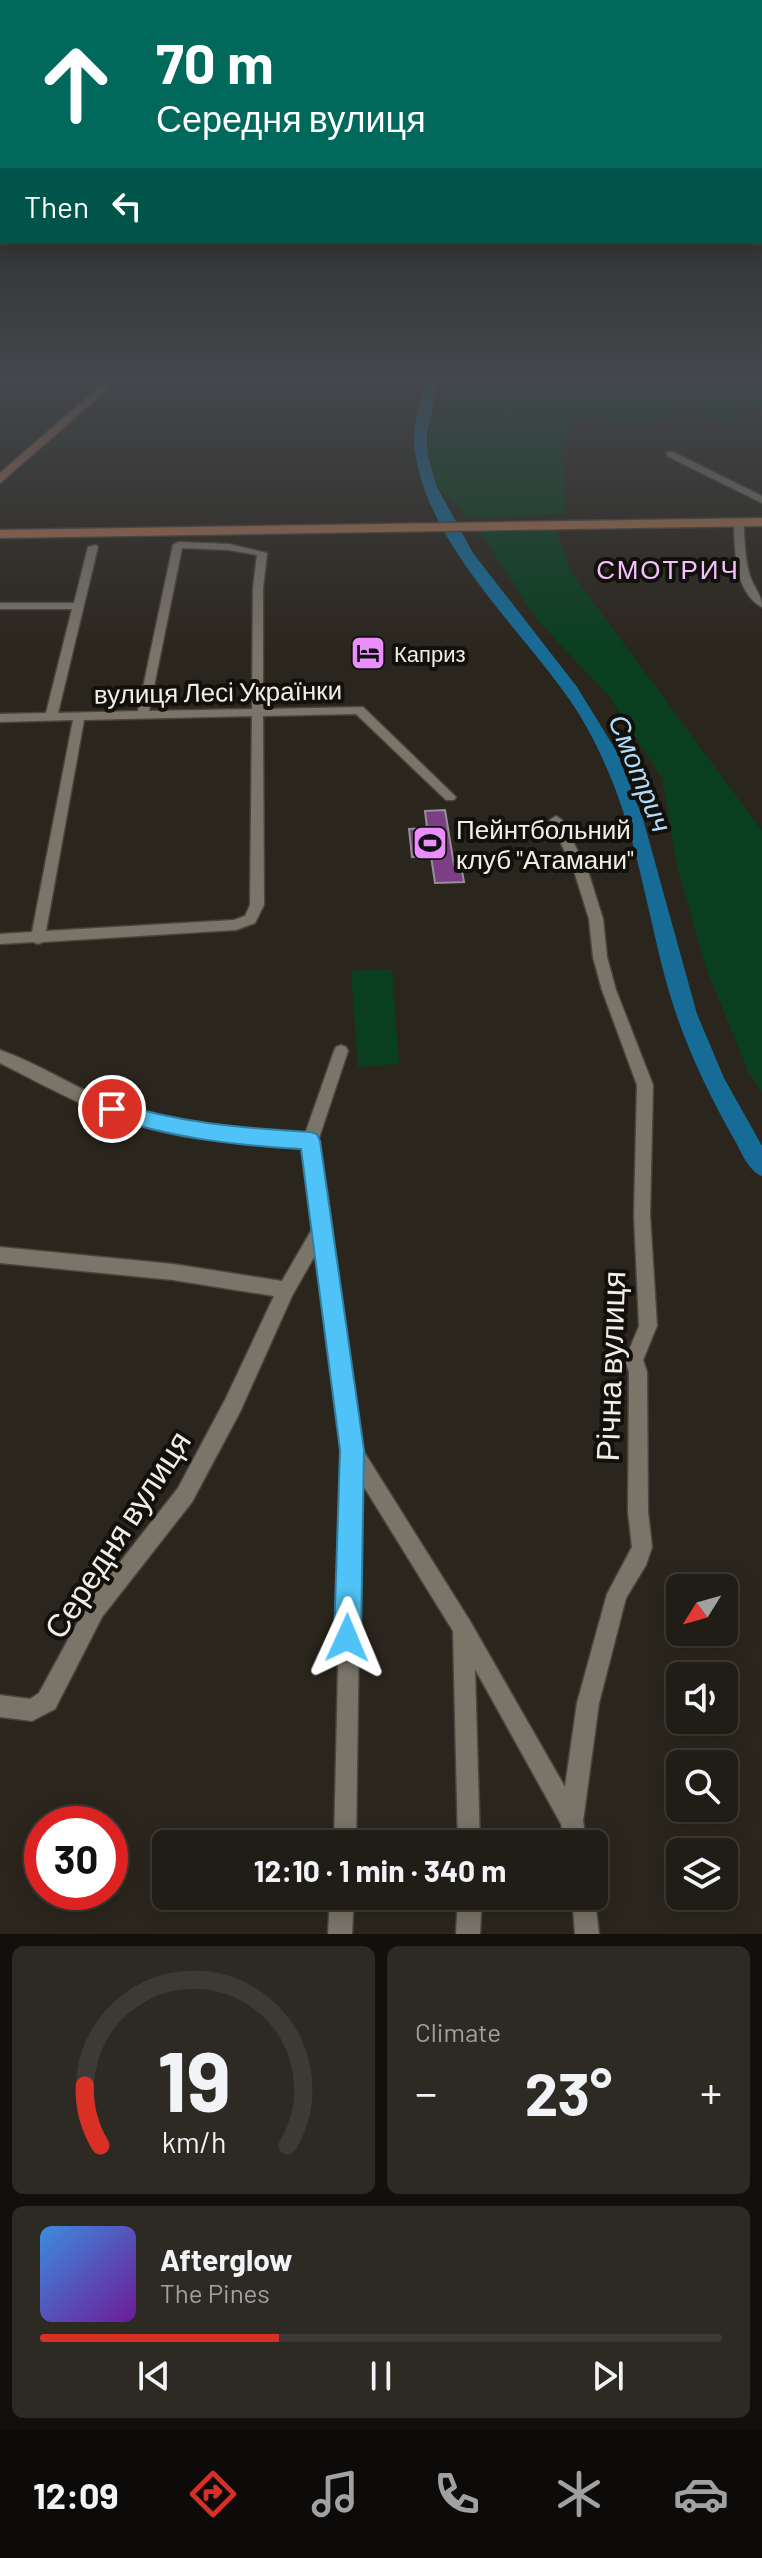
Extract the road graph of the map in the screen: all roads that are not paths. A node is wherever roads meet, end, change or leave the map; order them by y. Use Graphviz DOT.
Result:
graph roads {
  1 [pos="705,471"];
  2 [pos="762,500"];
  3 [pos="739,522"];
  4 [pos="762,522"];
  5 [pos="0,534"];
  6 [pos="93,547"];
  7 [pos="762,604"];
  8 [pos="0,606"];
  9 [pos="77,606"];
  10 [pos="257,712"];
  11 [pos="143,714"];
  12 [pos="79,716"];
  13 [pos="51,717"];
  14 [pos="0,718"];
  15 [pos="450,797"];
  16 [pos="556,820"];
  17 [pos="0,939"];
  18 [pos="38,939"];
  19 [pos="341,1051"];
  20 [pos="0,1056"];
  21 [pos="310,1141"];
  22 [pos="322,1227"];
  23 [pos="0,1255"];
  24 [pos="286,1290"];
  25 [pos="352,1450"];
  26 [pos="463,1628"];
  27 [pos="0,1706"];
  28 [pos="572,1821"];
  29 [pos="345,1830"];
  30 [pos="469,1830"];
  31 [pos="574,1830"];
  32 [pos="341,1910"];
  33 [pos="469,1910"];
  34 [pos="585,1910"];
  35 [pos="340,1934"];
  36 [pos="468,1934"];
  37 [pos="587,1934"];
  1 -- 2 [label="street"];
  3 -- 4 [label="main road"];
  3 -- 5 [label="main road"];
  3 -- 7 [label="street"];
  6 -- 9 [label="street"];
  8 -- 9 [label="street"];
  9 -- 13 [label="street"];
  10 -- 11 [label="street, вулиця Лесі Українки"];
  10 -- 11 [label="street"];
  10 -- 15 [label="street, вулиця Лесі Українки"];
  10 -- 18 [label="street"];
  11 -- 12 [label="street, вулиця Лесі Українки"];
  12 -- 13 [label="street, вулиця Лесі Українки"];
  12 -- 18 [label="street"];
  13 -- 14 [label="street, вулиця Лесі Українки"];
  16 -- 28 [label="street, Річна вулиця"];
  17 -- 18 [label="street"];
  19 -- 21 [label="street"];
  20 -- 21 [label="street"];
  21 -- 22 [label="street"];
  22 -- 24 [label="street, Середня вулиця"];
  22 -- 25 [label="street"];
  23 -- 24 [label="street"];
  24 -- 27 [label="street, Середня вулиця"];
  25 -- 26 [label="street, Річна вулиця"];
  25 -- 29 [label="street"];
  26 -- 28 [label="street, Річна вулиця"];
  26 -- 30 [label="street"];
  28 -- 31 [label="street, Річна вулиця"];
  32 -- 35 [label="street"];
  33 -- 36 [label="street"];
  34 -- 37 [label="street"];
}
